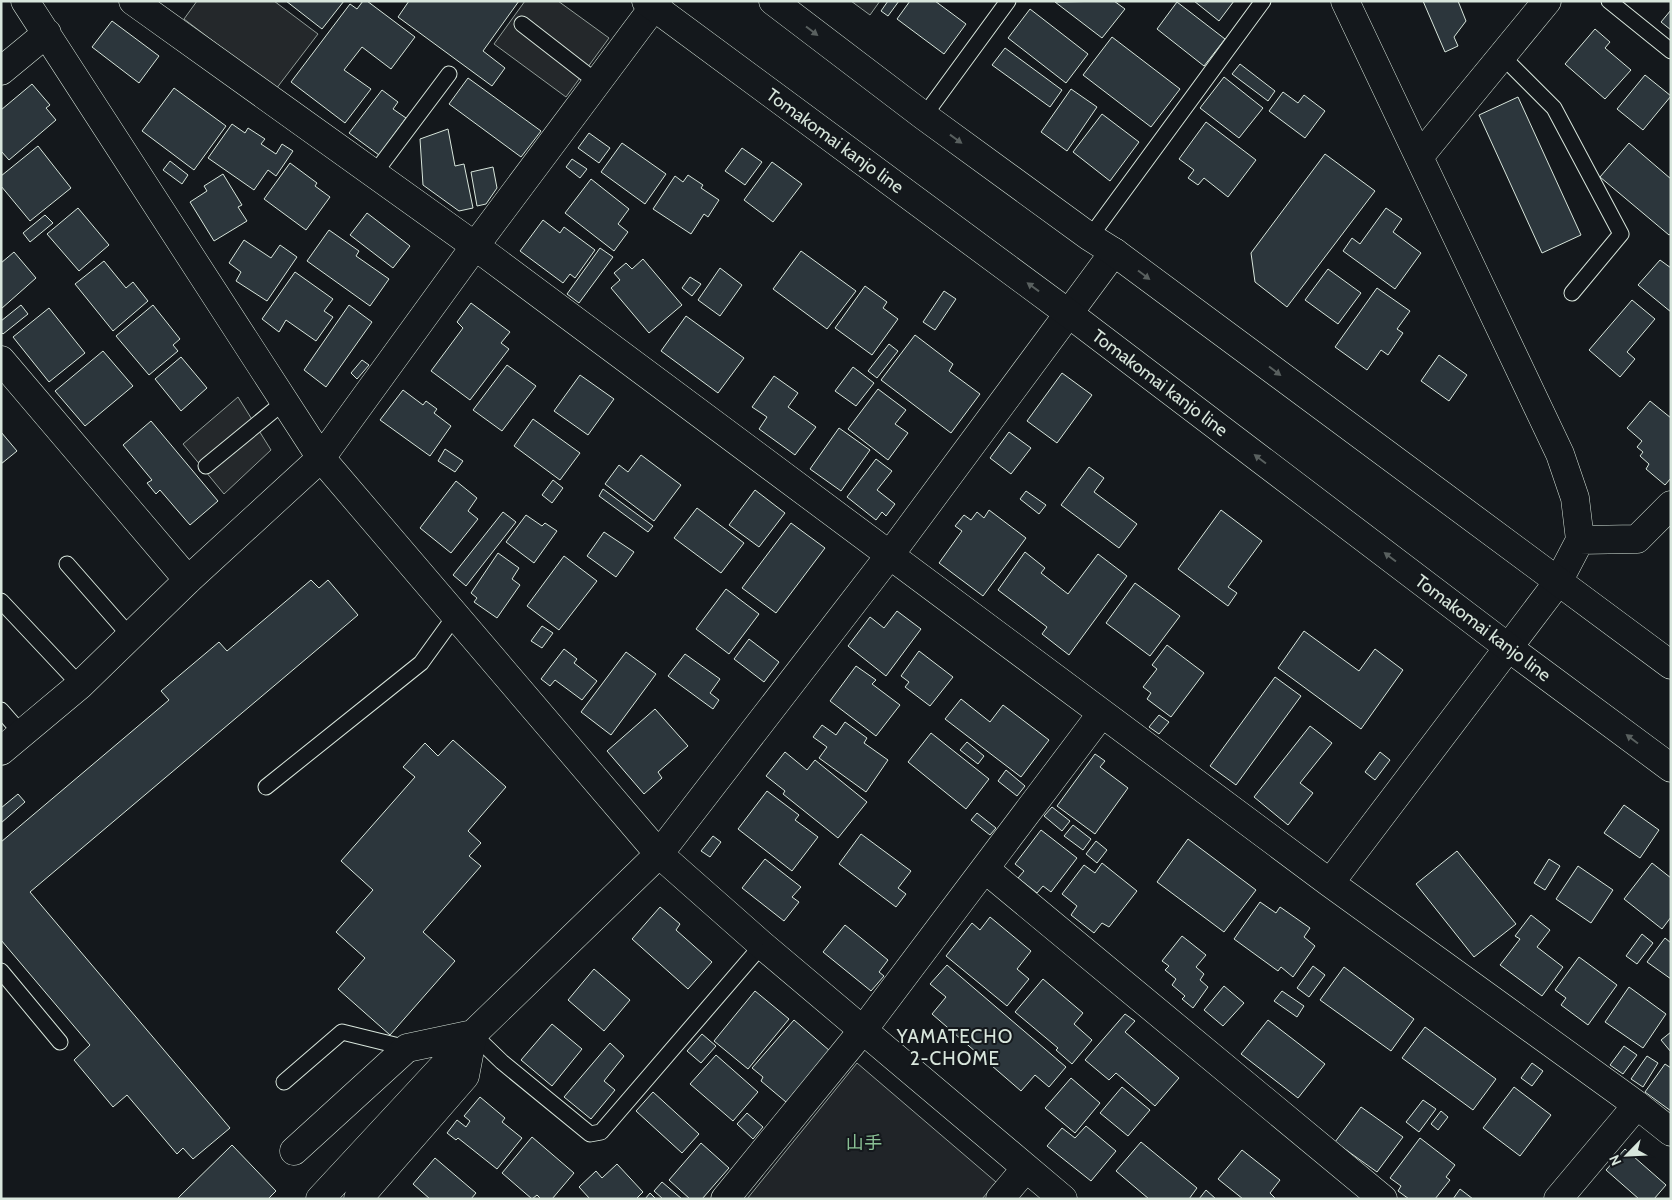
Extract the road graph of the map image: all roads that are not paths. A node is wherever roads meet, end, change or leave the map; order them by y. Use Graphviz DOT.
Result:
graph roads {
  1 [pos="133,1"];
  2 [pos="773,1"];
  3 [pos="1008,1"];
  4 [pos="1263,1"];
  5 [pos="1345,1"];
  6 [pos="1547,1"];
  7 [pos="1610,1"];
  8 [pos="653,3"];
  9 [pos="31,4"];
  10 [pos="522,24"];
  11 [pos="47,33"];
  12 [pos="1671,51"];
  13 [pos="1502,56"];
  14 [pos="1,72"];
  15 [pos="449,74"];
  16 [pos="598,83"];
  17 [pos="924,116"];
  18 [pos="1419,157"];
  19 [pos="374,174"];
  20 [pos="1090,237"];
  21 [pos="475,246"];
  22 [pos="1114,252"];
  23 [pos="1572,293"];
  24 [pos="1068,314"];
  25 [pos="1,360"];
  26 [pos="284,402"];
  27 [pos="321,458"];
  28 [pos="206,466"];
  29 [pos="1671,505"];
  30 [pos="1580,540"];
  31 [pos="889,556"];
  32 [pos="67,564"];
  33 [pos="188,580"];
  34 [pos="1558,582"];
  35 [pos="1,601"];
  36 [pos="455,616"];
  37 [pos="130,636"];
  38 [pos="1509,648"];
  39 [pos="1671,665"];
  40 [pos="80,685"];
  41 [pos="1,710"];
  42 [pos="1102,713"];
  43 [pos="12,743"];
  44 [pos="1671,768"];
  45 [pos="266,787"];
  46 [pos="659,854"];
  47 [pos="985,869"];
  48 [pos="1330,883"];
  49 [pos="762,945"];
  50 [pos="1,971"];
  51 [pos="863,1030"];
  52 [pos="473,1034"];
  53 [pos="60,1042"];
  54 [pos="407,1048"];
  55 [pos="284,1082"];
  56 [pos="1637,1105"];
  57 [pos="1671,1132"];
  58 [pos="294,1151"];
  59 [pos="1026,1168"];
  60 [pos="320,1199"];
  61 [pos="358,1199"];
  62 [pos="725,1199"];
  63 [pos="1000,1199"];
  64 [pos="1062,1199"];
  65 [pos="1383,1199"];
  66 [pos="1558,1199"];
  1 -- 19 [label="street"];
  2 -- 17 [label="street, one-way"];
  3 -- 17 [label="lane"];
  4 -- 20 [label="lane"];
  5 -- 18 [label="street"];
  6 -- 13 [label="street"];
  7 -- 12 [label="lane"];
  8 -- 16 [label="street"];
  24 -- 8 [label="street, Tomakomai kanjo line, one-way"];
  9 -- 11 [label="street"];
  10 -- 16 [label="lane"];
  11 -- 14 [label="street"];
  11 -- 26 [label="street"];
  13 -- 18 [label="street"];
  13 -- 23 [label="lane"];
  15 -- 19 [label="lane"];
  16 -- 21 [label="street"];
  17 -- 20 [label="street, one-way"];
  18 -- 30 [label="street"];
  19 -- 21 [label="street"];
  20 -- 22 [label="street"];
  21 -- 27 [label="street"];
  21 -- 31 [label="street"];
  22 -- 24 [label="street"];
  22 -- 34 [label="street, one-way"];
  24 -- 31 [label="street"];
  38 -- 24 [label="street, Tomakomai kanjo line, one-way"];
  25 -- 33 [label="street"];
  26 -- 27 [label="street"];
  26 -- 28 [label="lane"];
  27 -- 33 [label="street"];
  27 -- 36 [label="street"];
  29 -- 30 [label="street"];
  30 -- 34 [label="street"];
  31 -- 42 [label="street"];
  31 -- 46 [label="street"];
  32 -- 37 [label="lane"];
  33 -- 37 [label="street"];
  34 -- 38 [label="street"];
  34 -- 39 [label="street"];
  35 -- 40 [label="lane"];
  36 -- 45 [label="lane"];
  36 -- 46 [label="street"];
  37 -- 40 [label="street"];
  44 -- 38 [label="street, Tomakomai kanjo line, one-way"];
  38 -- 48 [label="street"];
  40 -- 43 [label="street"];
  41 -- 43 [label="lane"];
  42 -- 47 [label="street"];
  42 -- 48 [label="street"];
  46 -- 49 [label="street"];
  46 -- 52 [label="street"];
  47 -- 51 [label="street"];
  47 -- 65 [label="street"];
  48 -- 56 [label="street"];
  49 -- 51 [label="street"];
  49 -- 52 [label="lane"];
  50 -- 53 [label="lane"];
  51 -- 59 [label="street"];
  51 -- 62 [label="street"];
  52 -- 54 [label="street"];
  52 -- 60 [label="street"];
  52 -- 61 [label="street"];
  54 -- 55 [label="lane"];
  54 -- 58 [label="street"];
  56 -- 57 [label="street"];
  56 -- 66 [label="street"];
  59 -- 63 [label="street"];
  59 -- 64 [label="street"];
}
